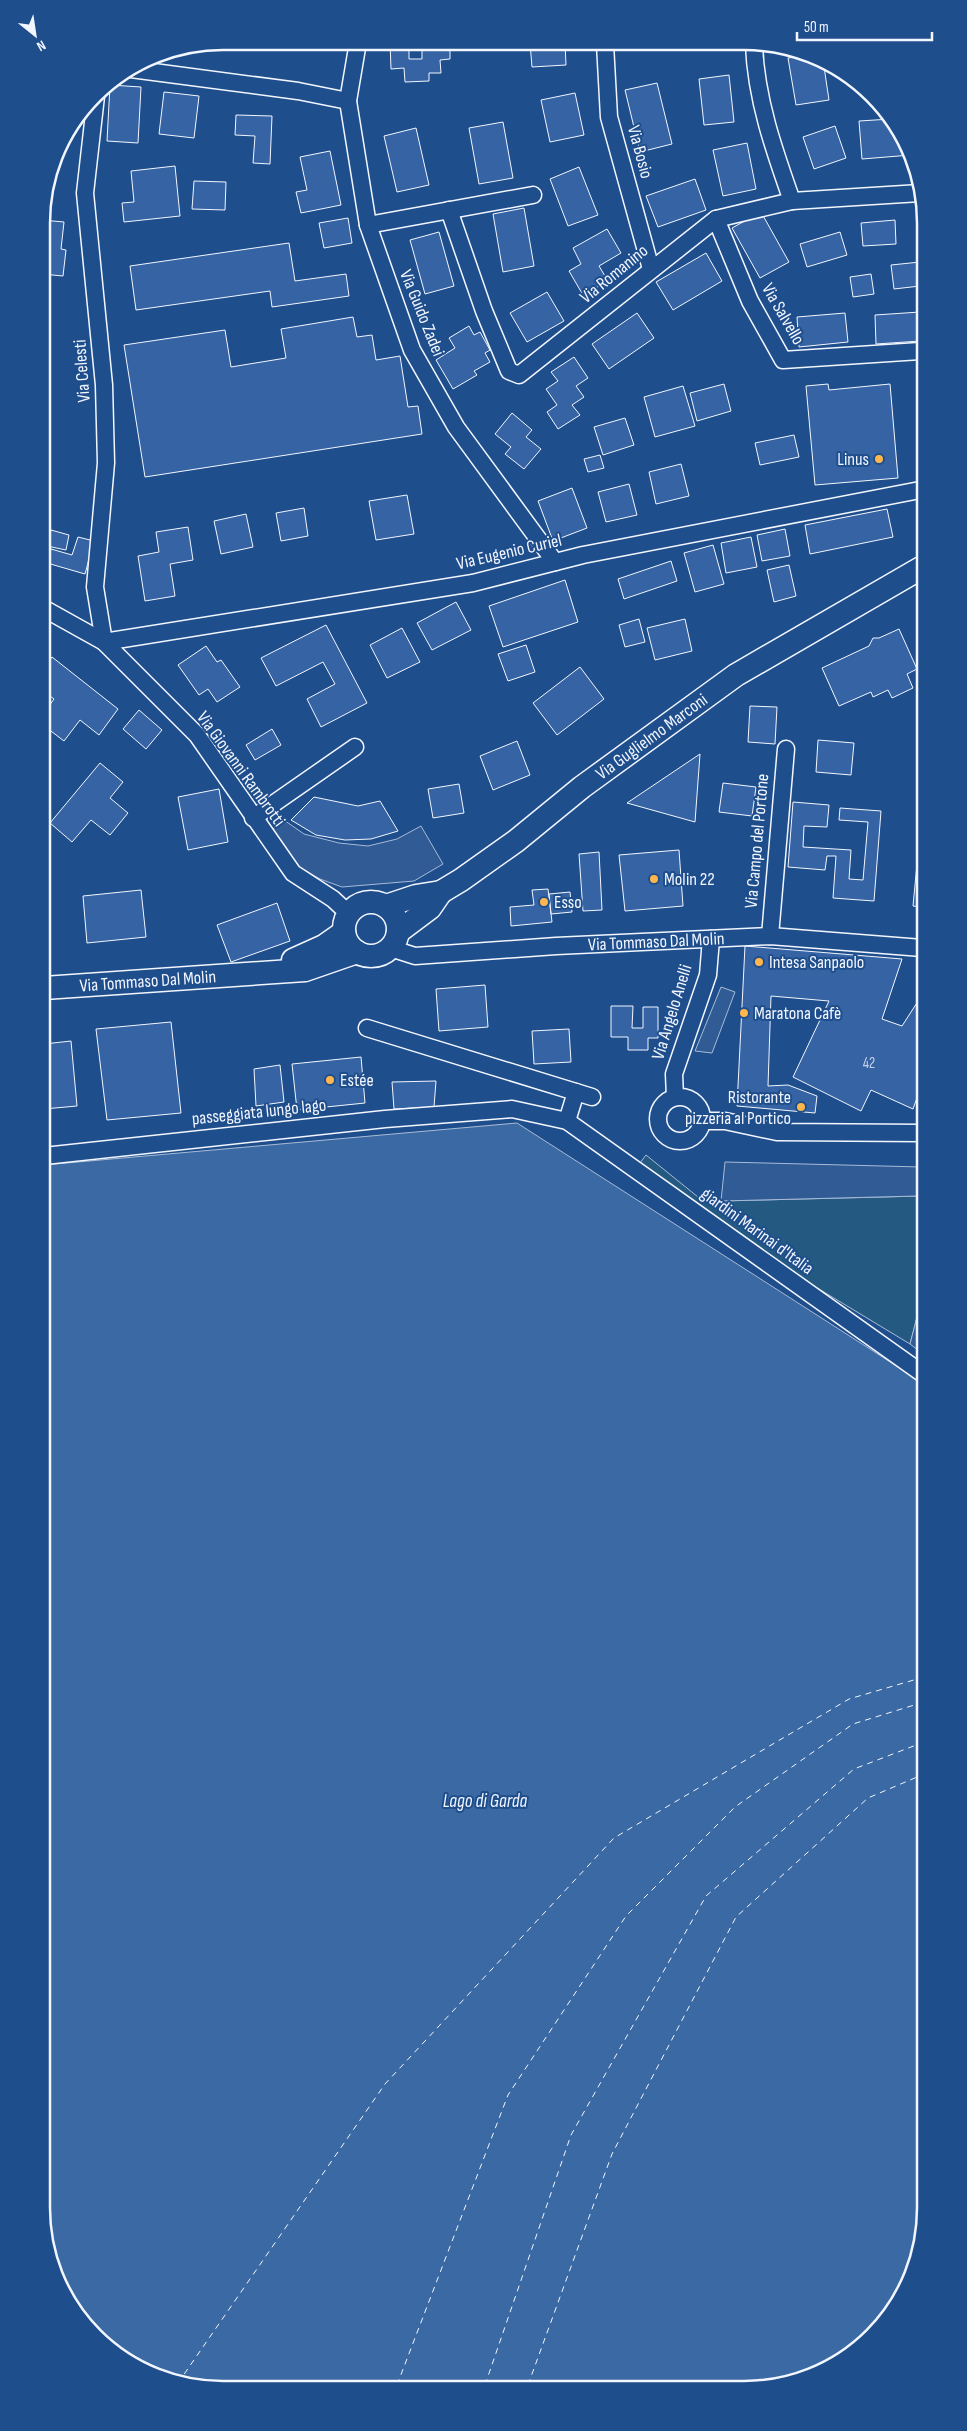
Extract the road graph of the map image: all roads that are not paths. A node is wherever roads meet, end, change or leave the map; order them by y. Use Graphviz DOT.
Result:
graph roads {
  1 [pos="357,50"];
  2 [pos="605,50"];
  3 [pos="754,50"];
  4 [pos="142,70"];
  5 [pos="348,101"];
  6 [pos="95,108"];
  7 [pos="914,193"];
  8 [pos="533,195"];
  9 [pos="792,201"];
  10 [pos="449,210"];
  11 [pos="716,219"];
  12 [pos="368,225"];
  13 [pos="650,269"];
  14 [pos="917,351"];
  15 [pos="917,491"];
  16 [pos="555,562"];
  17 [pos="917,570"];
  18 [pos="50,612"];
  19 [pos="104,642"];
  20 [pos="355,746"];
  21 [pos="786,749"];
  22 [pos="253,818"];
  23 [pos="441,892"];
  24 [pos="386,906"];
  25 [pos="346,923"];
  26 [pos="770,936"];
  27 [pos="711,939"];
  28 [pos="394,940"];
  29 [pos="917,948"];
  30 [pos="357,952"];
  31 [pos="252,972"];
  32 [pos="50,988"];
  33 [pos="367,1028"];
  34 [pos="576,1092"];
  35 [pos="592,1097"];
  36 [pos="675,1097"];
  37 [pos="567,1121"];
  38 [pos="702,1121"];
  39 [pos="917,1133"];
  40 [pos="50,1155"];
  41 [pos="917,1370"];
  1 -- 5 [label="street, Via Guido Zadei"];
  2 -- 13 [label="street, Via Bosio"];
  3 -- 9 [label="street"];
  4 -- 5 [label="street"];
  5 -- 12 [label="street, Via Guido Zadei"];
  6 -- 19 [label="street, Via Celesti"];
  7 -- 9 [label="street, Via Romanino"];
  8 -- 10 [label="street"];
  9 -- 11 [label="street, Via Romanino"];
  10 -- 12 [label="street"];
  10 -- 13 [label="street, Via Romanino"];
  11 -- 13 [label="street, Via Romanino"];
  11 -- 14 [label="street, Via Salvello"];
  12 -- 16 [label="street, Via Guido Zadei"];
  15 -- 16 [label="street, Via Eugenio Curiel"];
  16 -- 19 [label="street, Via Eugenio Curiel"];
  17 -- 23 [label="main road, Via Guglielmo Marconi"];
  18 -- 19 [label="street, Via Giovanni Rambrotti"];
  19 -- 22 [label="street, Via Giovanni Rambrotti"];
  20 -- 22 [label="street"];
  21 -- 26 [label="street, Via Campo del Portone"];
  22 -- 25 [label="street, Via Giovanni Rambrotti"];
  23 -- 24 [label="main road, Via Guglielmo Marconi"];
  23 -- 28 [label="main road"];
  24 -- 25 [label="main road"];
  24 -- 28 [label="main road"];
  25 -- 30 [label="main road"];
  25 -- 31 [label="main road, Via Tommaso Dal Molin"];
  26 -- 27 [label="street, Via Tommaso Dal Molin"];
  26 -- 29 [label="street, Via Tommaso Dal Molin"];
  27 -- 28 [label="street, Via Tommaso Dal Molin"];
  27 -- 36 [label="street, Via Angelo Anelli"];
  28 -- 30 [label="main road"];
  30 -- 31 [label="main road, Via Tommaso Dal Molin"];
  31 -- 32 [label="main road, Via Tommaso Dal Molin"];
  33 -- 34 [label="street"];
  34 -- 35 [label="street"];
  34 -- 37 [label="street"];
  36 -- 38 [label="street"];
  36 -- 38 [label="street"];
  37 -- 40 [label="street, passeggiata lungo lago"];
  37 -- 41 [label="street, giardini Marinai d'Italia"];
  38 -- 39 [label="street"];
}
